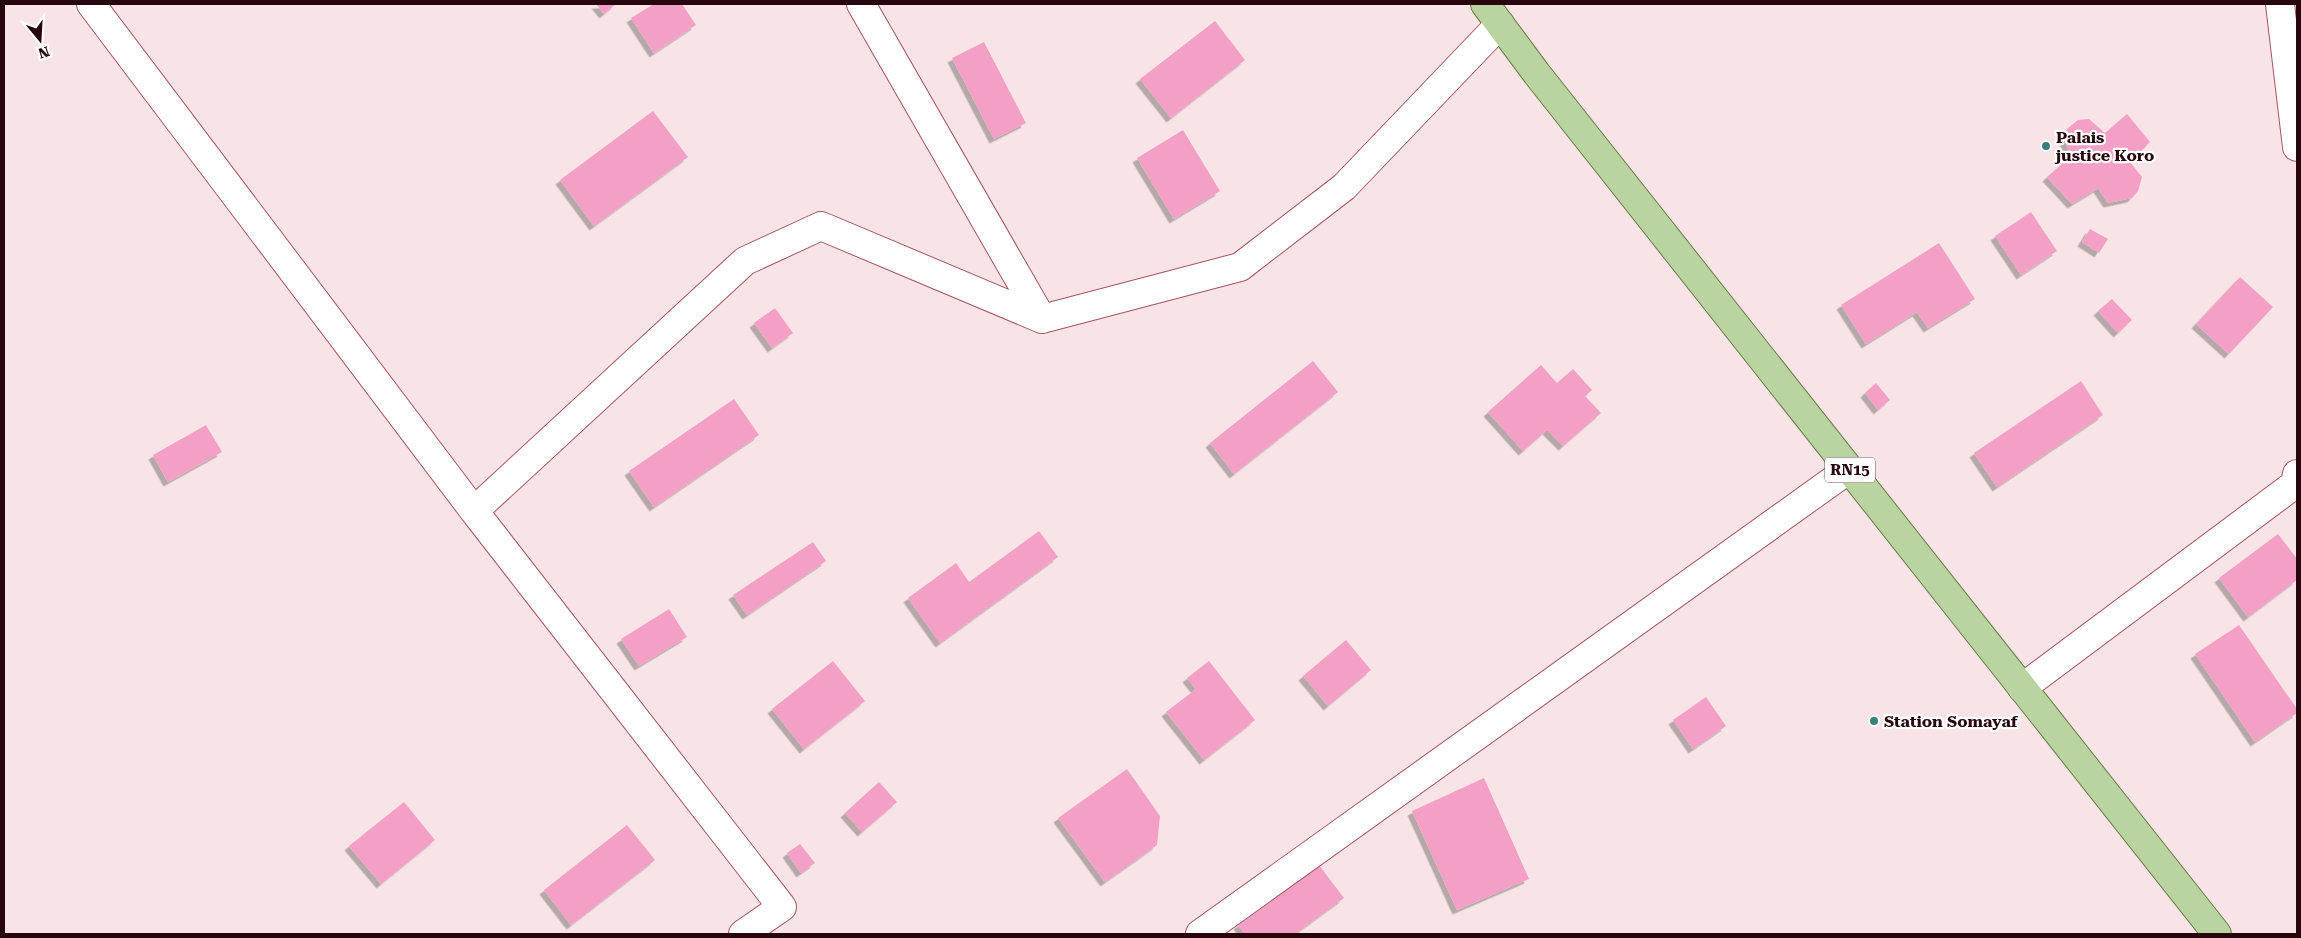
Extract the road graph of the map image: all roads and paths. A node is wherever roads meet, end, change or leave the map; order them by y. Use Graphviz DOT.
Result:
graph roads {
  1 [pos="91,4"];
  2 [pos="861,4"];
  3 [pos="2280,4"];
  4 [pos="1493,14"];
  5 [pos="2297,147"];
  6 [pos="1042,319"];
  7 [pos="1849,469"];
  8 [pos="2296,480"];
  9 [pos="474,511"];
  10 [pos="2022,688"];
  11 [pos="743,934"];
  12 [pos="1200,934"];
  13 [pos="2217,934"];
  1 -- 9 [label="street"];
  2 -- 6 [label="street"];
  3 -- 5 [label="street"];
  4 -- 6 [label="street"];
  4 -- 7 [label="main road, RN15"];
  6 -- 9 [label="street"];
  7 -- 10 [label="main road, RN15"];
  7 -- 12 [label="street"];
  8 -- 10 [label="street"];
  9 -- 11 [label="street"];
  10 -- 13 [label="main road, RN15"];
}
